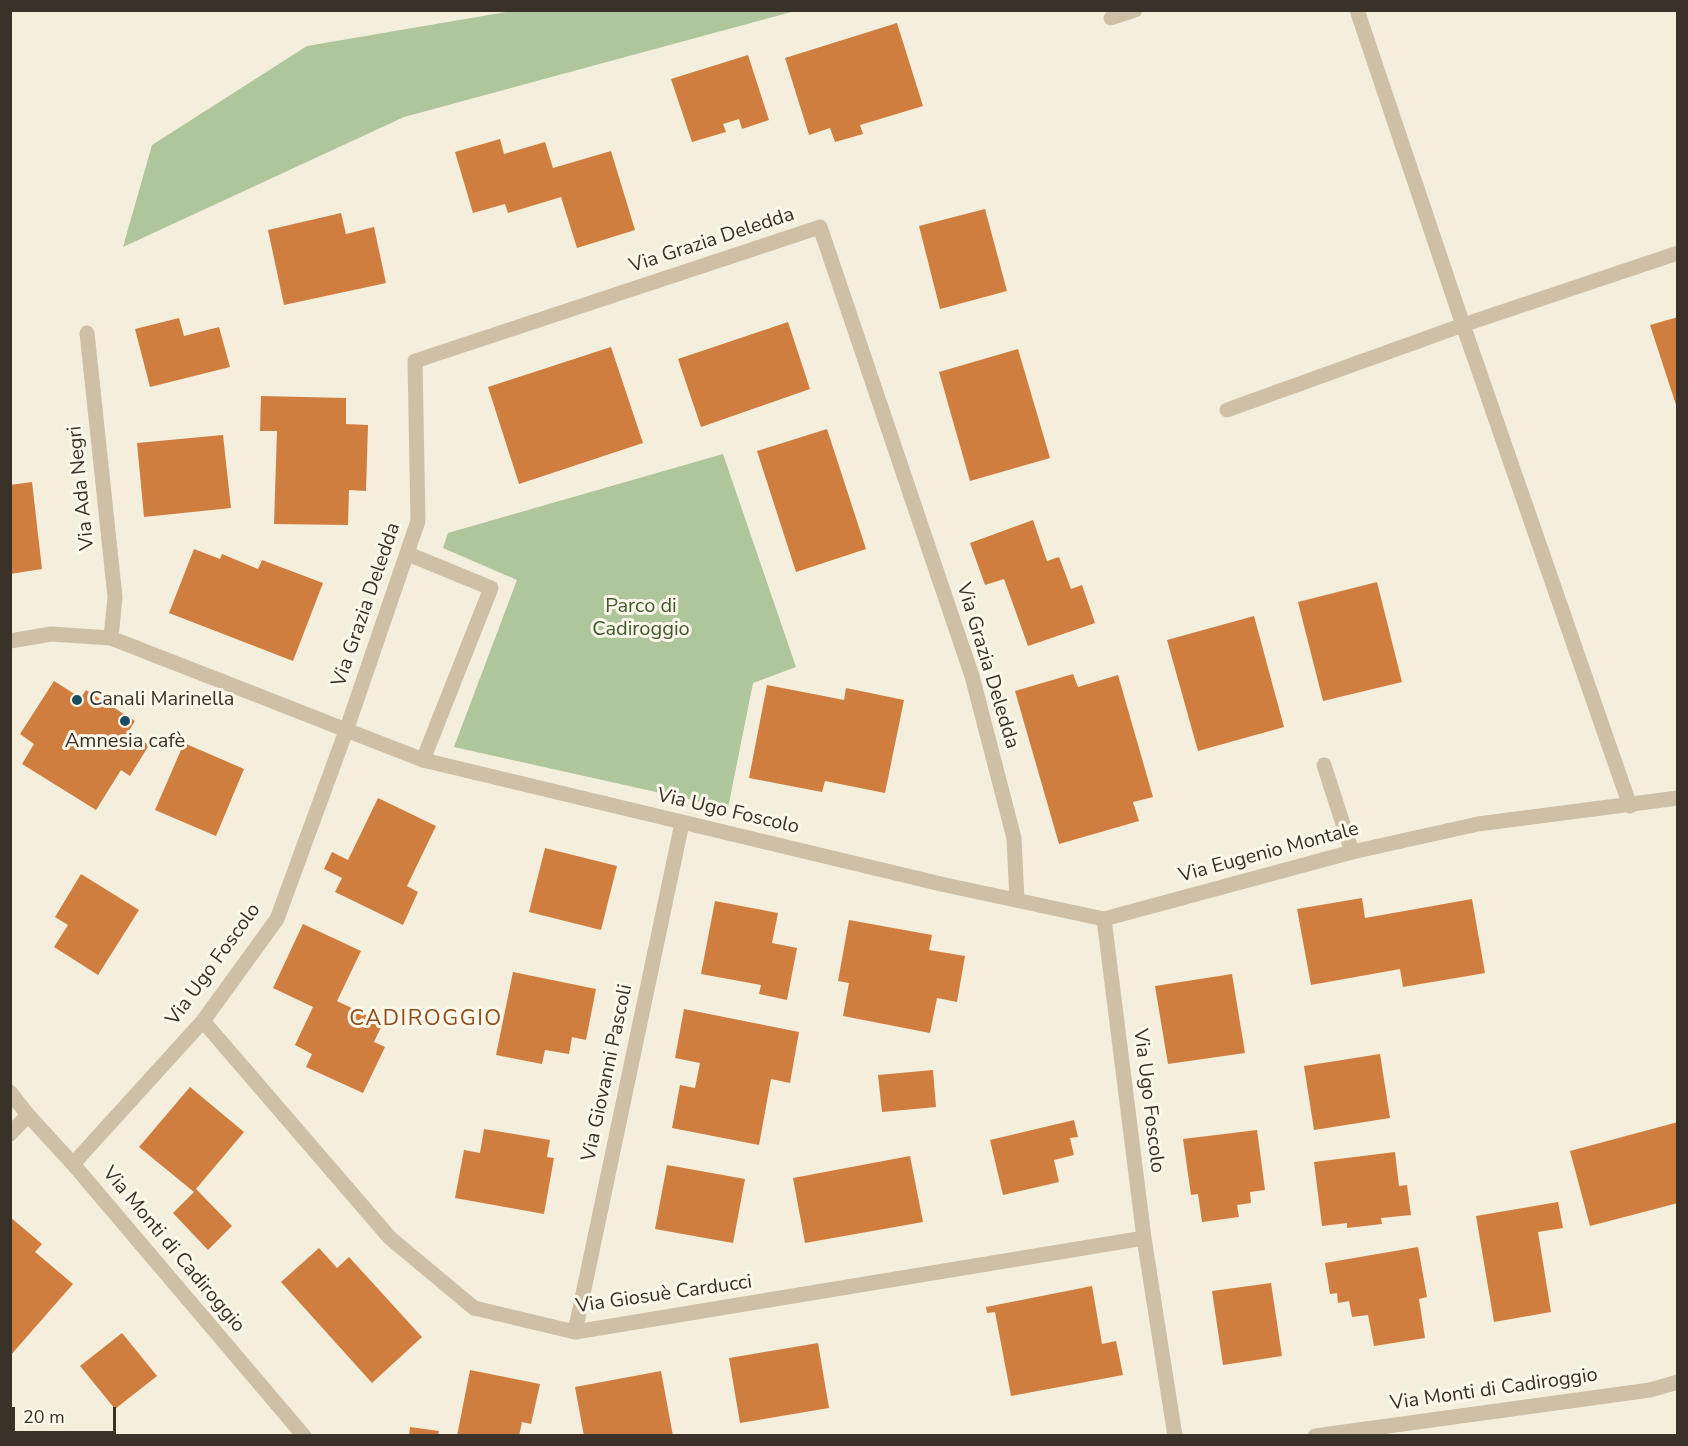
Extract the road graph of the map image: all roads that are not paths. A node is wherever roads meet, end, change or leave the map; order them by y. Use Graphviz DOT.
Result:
graph roads {
  1 [pos="1135,10"];
  2 [pos="1357,10"];
  3 [pos="1111,18"];
  4 [pos="1677,253"];
  5 [pos="1463,325"];
  6 [pos="87,333"];
  7 [pos="1227,410"];
  8 [pos="408,554"];
  9 [pos="111,638"];
  10 [pos="10,641"];
  11 [pos="346,731"];
  12 [pos="423,760"];
  13 [pos="1324,765"];
  14 [pos="1677,798"];
  15 [pos="1629,806"];
  16 [pos="682,823"];
  17 [pos="1352,852"];
  18 [pos="1017,900"];
  19 [pos="1104,919"];
  20 [pos="203,1021"];
  21 [pos="10,1092"];
  22 [pos="28,1115"];
  23 [pos="10,1134"];
  24 [pos="73,1164"];
  25 [pos="1144,1238"];
  26 [pos="575,1332"];
  27 [pos="1677,1382"];
  28 [pos="304,1436"];
  29 [pos="1175,1436"];
  30 [pos="1315,1436"];
  1 -- 3 [label="street"];
  2 -- 5 [label="street"];
  4 -- 5 [label="street"];
  5 -- 7 [label="street"];
  5 -- 15 [label="street"];
  6 -- 9 [label="street, Via Ada Negri"];
  8 -- 11 [label="street, Via Grazia Deledda"];
  8 -- 12 [label="street"];
  8 -- 18 [label="street, Via Grazia Deledda"];
  9 -- 10 [label="street"];
  9 -- 11 [label="street"];
  11 -- 12 [label="street, Via Ugo Foscolo"];
  11 -- 20 [label="street, Via Ugo Foscolo"];
  12 -- 16 [label="street, Via Ugo Foscolo"];
  13 -- 17 [label="street"];
  14 -- 15 [label="street, Via Eugenio Montale"];
  15 -- 17 [label="street, Via Eugenio Montale"];
  16 -- 18 [label="street, Via Ugo Foscolo"];
  16 -- 26 [label="street, Via Giovanni Pascoli"];
  17 -- 19 [label="street, Via Eugenio Montale"];
  18 -- 19 [label="street, Via Ugo Foscolo"];
  19 -- 25 [label="street, Via Ugo Foscolo"];
  20 -- 24 [label="street, Via Ugo Foscolo"];
  20 -- 26 [label="street, Via Giosuè Carducci"];
  21 -- 22 [label="street, Via Monti di Cadiroggio"];
  22 -- 23 [label="street"];
  22 -- 24 [label="street, Via Monti di Cadiroggio"];
  24 -- 28 [label="street, Via Monti di Cadiroggio"];
  25 -- 26 [label="street, Via Giosuè Carducci"];
  25 -- 29 [label="street, Via Ugo Foscolo"];
  27 -- 30 [label="street, Via Monti di Cadiroggio"];
}
